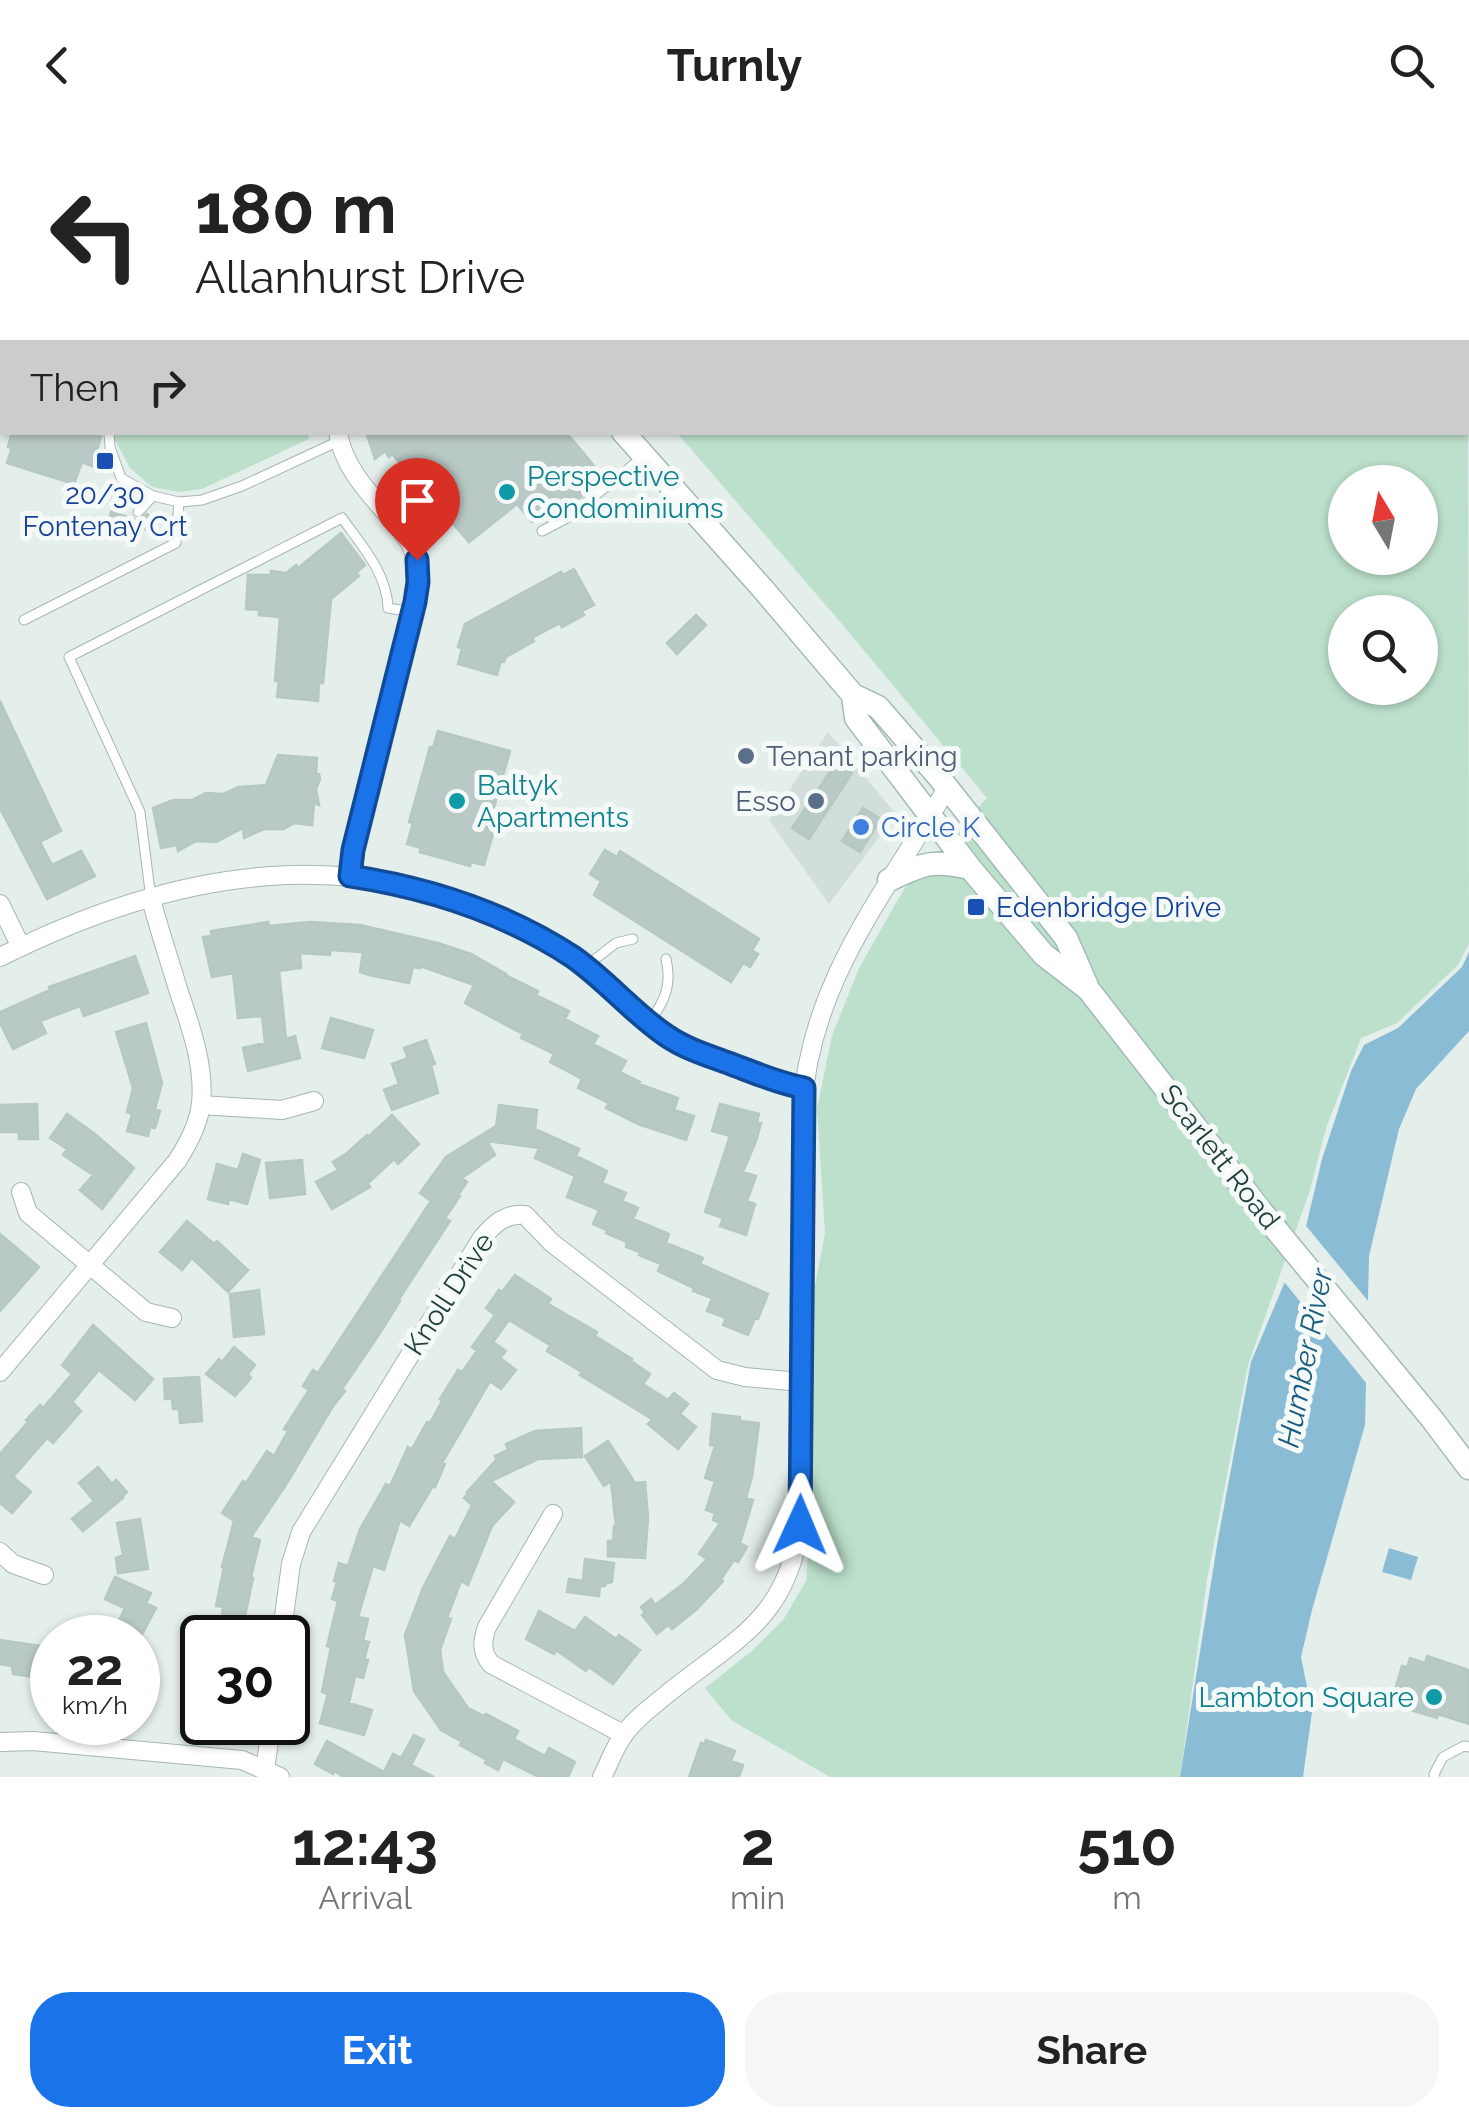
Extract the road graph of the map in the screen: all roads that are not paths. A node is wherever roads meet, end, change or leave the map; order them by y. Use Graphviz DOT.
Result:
graph roads {
  1 [pos="110,435"];
  2 [pos="626,435"];
  3 [pos="339,437"];
  4 [pos="643,456"];
  5 [pos="153,496"];
  6 [pos="179,502"];
  7 [pos="138,512"];
  8 [pos="542,531"];
  9 [pos="412,612"];
  10 [pos="24,620"];
  11 [pos="853,695"];
  12 [pos="947,788"];
  13 [pos="930,817"];
  14 [pos="970,868"];
  15 [pos="350,876"];
  16 [pos="889,880"];
  17 [pos="151,898"];
  18 [pos="0,904"];
  19 [pos="633,939"];
  20 [pos="22,947"];
  21 [pos="0,957"];
  22 [pos="666,960"];
  23 [pos="586,966"];
  24 [pos="1088,989"];
  25 [pos="650,1021"];
  26 [pos="804,1088"];
  27 [pos="314,1101"];
  28 [pos="201,1105"];
  29 [pos="21,1192"];
  30 [pos="90,1266"];
  31 [pos="172,1318"];
  32 [pos="0,1372"];
  33 [pos="800,1382"];
  34 [pos="1468,1465"];
  35 [pos="553,1514"];
  36 [pos="0,1552"];
  37 [pos="44,1575"];
  38 [pos="284,1615"];
  39 [pos="623,1734"];
  40 [pos="0,1742"];
  41 [pos="272,1745"];
  42 [pos="1469,1748"];
  43 [pos="273,1773"];
  44 [pos="602,1777"];
  45 [pos="1435,1777"];
  1 -- 5 [label="lane"];
  2 -- 4 [label="main road, Scarlett Road"];
  3 -- 6 [label="lane"];
  3 -- 9 [label="street"];
  4 -- 8 [label="lane"];
  4 -- 11 [label="main road, Scarlett Road"];
  5 -- 6 [label="lane"];
  5 -- 7 [label="lane"];
  6 -- 10 [label="lane"];
  9 -- 15 [label="street"];
  9 -- 17 [label="lane"];
  11 -- 12 [label="main road, Scarlett Road"];
  11 -- 13 [label="main road, Scarlett Road"];
  12 -- 13 [label="street"];
  12 -- 24 [label="main road, Scarlett Road"];
  13 -- 14 [label="main road, Scarlett Road"];
  13 -- 16 [label="street"];
  14 -- 16 [label="main road"];
  14 -- 24 [label="main road, Scarlett Road"];
  15 -- 17 [label="street"];
  15 -- 23 [label="street"];
  16 -- 26 [label="street"];
  17 -- 20 [label="street"];
  17 -- 28 [label="street"];
  18 -- 20 [label="street"];
  19 -- 23 [label="lane"];
  20 -- 21 [label="street"];
  22 -- 25 [label="lane"];
  23 -- 25 [label="street"];
  24 -- 34 [label="main road, Scarlett Road"];
  25 -- 26 [label="street"];
  26 -- 33 [label="street"];
  27 -- 28 [label="street"];
  28 -- 30 [label="street"];
  29 -- 30 [label="street"];
  30 -- 31 [label="street"];
  30 -- 32 [label="street"];
  33 -- 38 [label="street, Knoll Drive"];
  33 -- 39 [label="street"];
  35 -- 39 [label="street"];
  36 -- 37 [label="street"];
  39 -- 44 [label="street"];
  40 -- 43 [label="street"];
  41 -- 43 [label="street"];
  42 -- 45 [label="lane"];
}
